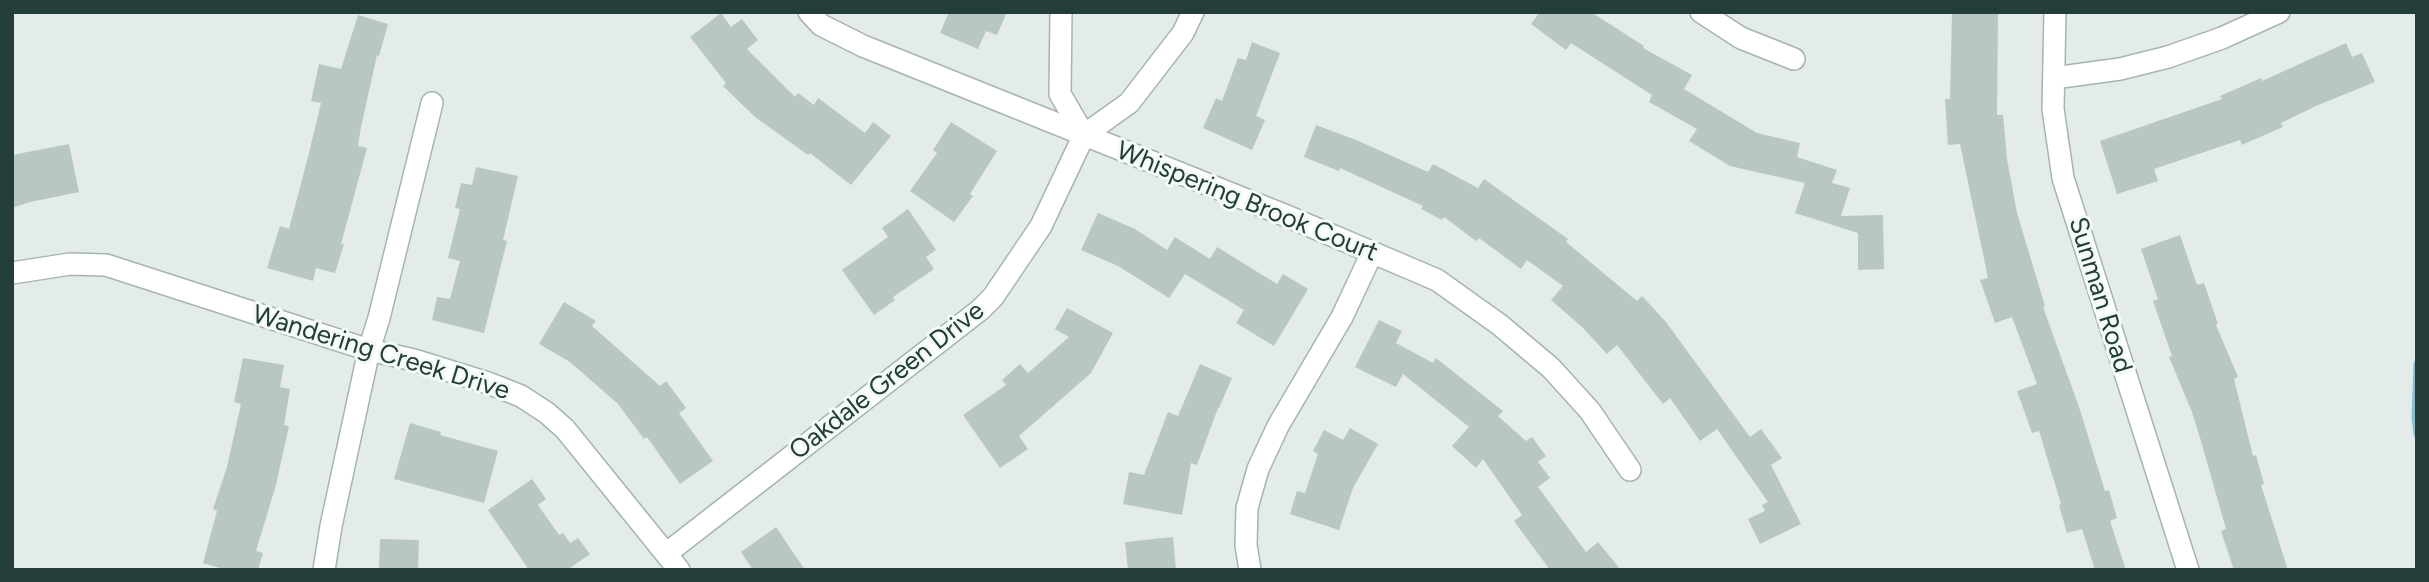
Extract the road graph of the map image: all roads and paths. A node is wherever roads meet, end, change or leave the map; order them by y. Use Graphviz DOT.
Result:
graph roads {
  1 [pos="809,12"];
  2 [pos="1061,12"];
  3 [pos="1193,12"];
  4 [pos="1701,12"];
  5 [pos="2055,12"];
  6 [pos="2279,12"];
  7 [pos="1794,59"];
  8 [pos="2054,78"];
  9 [pos="432,103"];
  10 [pos="1084,135"];
  11 [pos="1372,253"];
  12 [pos="12,273"];
  13 [pos="369,351"];
  14 [pos="1630,470"];
  15 [pos="673,561"];
  16 [pos="324,570"];
  17 [pos="1250,570"];
  18 [pos="2188,570"];
  1 -- 10 [label="street, Whispering Brook Court"];
  2 -- 10 [label="street"];
  3 -- 10 [label="street, Oakdale Green Drive"];
  4 -- 7 [label="street"];
  5 -- 8 [label="street, Sunman Road"];
  6 -- 8 [label="street"];
  8 -- 18 [label="street, Sunman Road"];
  9 -- 13 [label="street"];
  10 -- 11 [label="street, Whispering Brook Court"];
  10 -- 15 [label="street, Oakdale Green Drive"];
  11 -- 14 [label="street, Whispering Brook Court"];
  11 -- 17 [label="street"];
  12 -- 13 [label="street, Wandering Creek Drive"];
  13 -- 15 [label="street, Wandering Creek Drive"];
  13 -- 16 [label="street"];
}
